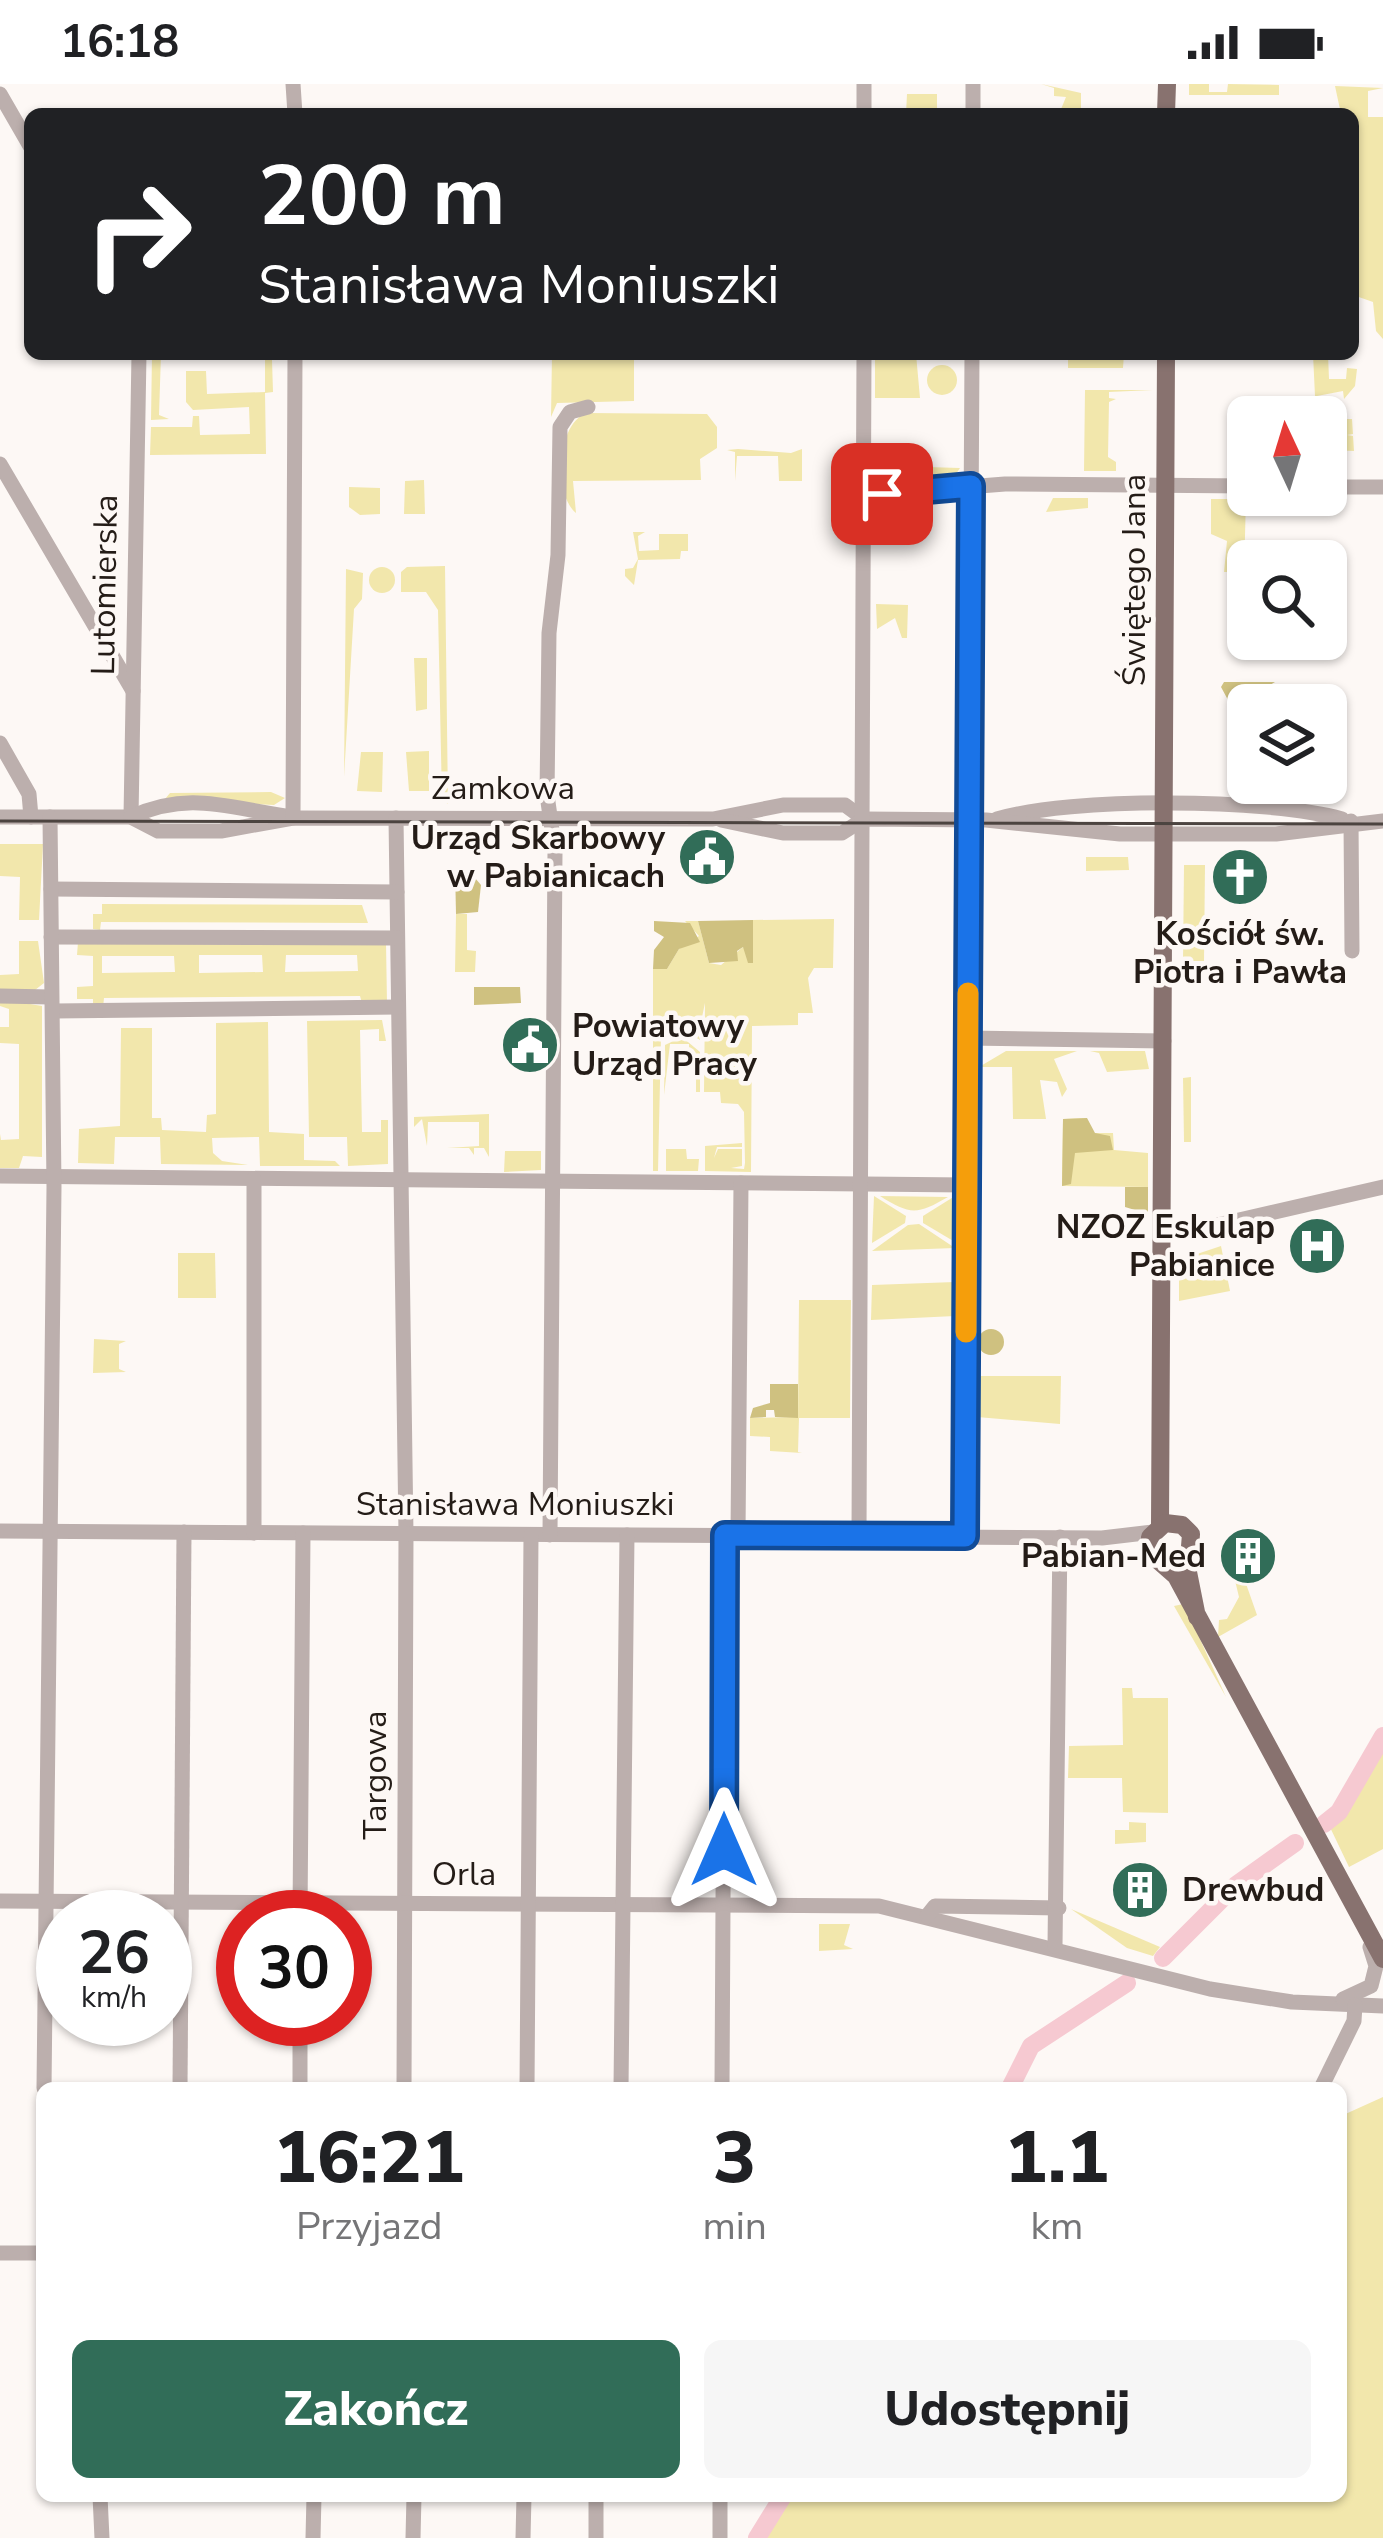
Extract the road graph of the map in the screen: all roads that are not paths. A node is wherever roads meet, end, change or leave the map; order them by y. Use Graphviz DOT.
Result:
graph roads {
  1 [pos="0,94"];
  2 [pos="24,136"];
  3 [pos="139,360"];
  4 [pos="295,360"];
  5 [pos="864,360"];
  6 [pos="972,360"];
  7 [pos="1166,360"];
  8 [pos="588,407"];
  9 [pos="0,464"];
  10 [pos="1165,485"];
  11 [pos="971,486"];
  12 [pos="1227,486"];
  13 [pos="1347,487"];
  14 [pos="1383,487"];
  15 [pos="865,495"];
  16 [pos="133,692"];
  17 [pos="0,743"];
  18 [pos="1162,806"];
  19 [pos="0,817"];
  20 [pos="31,817"];
  21 [pos="50,817"];
  22 [pos="131,817"];
  23 [pos="293,818"];
  24 [pos="396,818"];
  25 [pos="553,818"];
  26 [pos="712,819"];
  27 [pos="864,819"];
  28 [pos="969,820"];
  29 [pos="994,820"];
  30 [pos="1351,821"];
  31 [pos="1383,821"];
  32 [pos="1166,834"];
  33 [pos="51,889"];
  34 [pos="397,892"];
  35 [pos="51,937"];
  36 [pos="398,938"];
  37 [pos="1352,951"];
  38 [pos="0,996"];
  39 [pos="53,1004"];
  40 [pos="398,1007"];
  41 [pos="967,1038"];
  42 [pos="1164,1041"];
  43 [pos="0,1176"];
  44 [pos="54,1176"];
  45 [pos="254,1179"];
  46 [pos="401,1180"];
  47 [pos="553,1181"];
  48 [pos="740,1184"];
  49 [pos="861,1184"];
  50 [pos="967,1185"];
  51 [pos="1383,1187"];
  52 [pos="1163,1232"];
  53 [pos="1163,1526"];
  54 [pos="0,1531"];
  55 [pos="52,1531"];
  56 [pos="184,1532"];
  57 [pos="254,1533"];
  58 [pos="303,1533"];
  59 [pos="406,1534"];
  60 [pos="531,1535"];
  61 [pos="550,1535"];
  62 [pos="627,1535"];
  63 [pos="731,1535"];
  64 [pos="859,1536"];
  65 [pos="965,1536"];
  66 [pos="1060,1537"];
  67 [pos="1102,1538"];
  68 [pos="1188,1558"];
  69 [pos="1159,1560"];
  70 [pos="1197,1617"];
  71 [pos="46,1890"];
  72 [pos="181,1890"];
  73 [pos="301,1890"];
  74 [pos="1347,1895"];
  75 [pos="0,1901"];
  76 [pos="36,1902"];
  77 [pos="405,1904"];
  78 [pos="529,1904"];
  79 [pos="723,1905"];
  80 [pos="372,1906"];
  81 [pos="623,1906"];
  82 [pos="1058,1907"];
  83 [pos="927,1916"];
  84 [pos="1055,1946"];
  85 [pos="1383,1959"];
  86 [pos="1315,2003"];
  87 [pos="1355,2005"];
  88 [pos="1383,2006"];
  89 [pos="44,2046"];
  90 [pos="180,2046"];
  91 [pos="300,2046"];
  92 [pos="44,2082"];
  93 [pos="180,2082"];
  94 [pos="300,2082"];
  95 [pos="404,2082"];
  96 [pos="527,2082"];
  97 [pos="622,2082"];
  98 [pos="722,2082"];
  99 [pos="1324,2082"];
  100 [pos="0,2253"];
  101 [pos="36,2254"];
  102 [pos="100,2502"];
  103 [pos="314,2502"];
  104 [pos="414,2502"];
  105 [pos="524,2502"];
  106 [pos="596,2502"];
  107 [pos="720,2502"];
  108 [pos="102,2538"];
  109 [pos="314,2538"];
  110 [pos="413,2538"];
  111 [pos="523,2538"];
  112 [pos="596,2538"];
  113 [pos="720,2538"];
  1 -- 2 [label="street"];
  3 -- 16 [label="street, Lutomierska"];
  4 -- 23 [label="street"];
  5 -- 15 [label="street"];
  6 -- 11 [label="street"];
  7 -- 10 [label="main road, Świętego Jana"];
  8 -- 25 [label="street"];
  9 -- 16 [label="street"];
  10 -- 11 [label="street"];
  10 -- 12 [label="street"];
  10 -- 18 [label="main road, Świętego Jana"];
  11 -- 15 [label="street"];
  11 -- 28 [label="street"];
  13 -- 14 [label="street"];
  15 -- 27 [label="street"];
  16 -- 22 [label="street, Lutomierska"];
  17 -- 20 [label="street"];
  18 -- 29 [label="street, Zamkowa"];
  18 -- 30 [label="street, Zamkowa"];
  18 -- 32 [label="main road, Świętego Jana"];
  19 -- 20 [label="street, Zamkowa"];
  20 -- 21 [label="street, Zamkowa"];
  21 -- 22 [label="street, Zamkowa"];
  21 -- 33 [label="street"];
  22 -- 23 [label="street, Zamkowa"];
  22 -- 23 [label="street, Zamkowa"];
  23 -- 24 [label="street, Zamkowa"];
  24 -- 25 [label="street, Zamkowa"];
  24 -- 34 [label="street, Targowa"];
  25 -- 26 [label="street, Zamkowa"];
  25 -- 47 [label="street"];
  26 -- 27 [label="street, Zamkowa"];
  26 -- 27 [label="street, Zamkowa"];
  27 -- 28 [label="street, Zamkowa"];
  27 -- 49 [label="street"];
  28 -- 29 [label="street, Zamkowa"];
  28 -- 41 [label="street"];
  29 -- 32 [label="street, Zamkowa"];
  30 -- 31 [label="street, Zamkowa"];
  30 -- 32 [label="street, Zamkowa"];
  30 -- 37 [label="street"];
  32 -- 42 [label="main road, Świętego Jana"];
  33 -- 34 [label="street"];
  33 -- 35 [label="street"];
  34 -- 36 [label="street, Targowa"];
  35 -- 36 [label="street"];
  35 -- 39 [label="street"];
  36 -- 40 [label="street, Targowa"];
  38 -- 39 [label="street"];
  39 -- 40 [label="street"];
  39 -- 44 [label="street"];
  40 -- 46 [label="street, Targowa"];
  41 -- 42 [label="street"];
  41 -- 50 [label="street"];
  42 -- 52 [label="main road, Świętego Jana"];
  43 -- 44 [label="street"];
  44 -- 45 [label="street"];
  44 -- 55 [label="street"];
  45 -- 46 [label="street"];
  45 -- 57 [label="street"];
  46 -- 47 [label="street"];
  46 -- 59 [label="street, Targowa"];
  47 -- 48 [label="street"];
  47 -- 61 [label="street"];
  48 -- 49 [label="street"];
  48 -- 63 [label="street"];
  49 -- 50 [label="street"];
  49 -- 64 [label="street"];
  50 -- 65 [label="street"];
  51 -- 52 [label="street"];
  52 -- 53 [label="main road, Świętego Jana"];
  53 -- 67 [label="street, Stanisława Moniuszki"];
  53 -- 68 [label="main road"];
  53 -- 69 [label="main road"];
  54 -- 55 [label="street, Stanisława Moniuszki"];
  55 -- 56 [label="street, Stanisława Moniuszki"];
  55 -- 71 [label="street"];
  56 -- 57 [label="street, Stanisława Moniuszki"];
  56 -- 72 [label="street"];
  57 -- 58 [label="street, Stanisława Moniuszki"];
  58 -- 59 [label="street, Stanisława Moniuszki"];
  58 -- 73 [label="street"];
  59 -- 60 [label="street, Stanisława Moniuszki"];
  59 -- 77 [label="street, Targowa"];
  60 -- 61 [label="street, Stanisława Moniuszki"];
  60 -- 78 [label="street"];
  61 -- 62 [label="street, Stanisława Moniuszki"];
  62 -- 63 [label="street, Stanisława Moniuszki"];
  62 -- 81 [label="street"];
  63 -- 64 [label="street, Stanisława Moniuszki"];
  63 -- 79 [label="street"];
  64 -- 65 [label="street, Stanisława Moniuszki"];
  65 -- 66 [label="street, Stanisława Moniuszki"];
  66 -- 67 [label="street, Stanisława Moniuszki"];
  66 -- 82 [label="street"];
  67 -- 69 [label="street, Stanisława Moniuszki"];
  68 -- 69 [label="main road"];
  68 -- 70 [label="main road"];
  69 -- 70 [label="main road"];
  70 -- 74 [label="main road"];
  74 -- 85 [label="main road"];
  74 -- 86 [label="street"];
  75 -- 76 [label="street, Orla"];
  77 -- 78 [label="street, Orla"];
  77 -- 80 [label="street, Orla"];
  77 -- 95 [label="street, Targowa"];
  78 -- 81 [label="street, Orla"];
  78 -- 96 [label="street"];
  79 -- 81 [label="street, Orla"];
  79 -- 83 [label="street, Orla"];
  79 -- 98 [label="street"];
  81 -- 97 [label="street"];
  82 -- 83 [label="street, Orla"];
  82 -- 84 [label="street"];
  83 -- 84 [label="street, Orla"];
  84 -- 86 [label="street, Orla"];
  86 -- 87 [label="street, Orla"];
  87 -- 88 [label="street, Orla"];
  87 -- 99 [label="street"];
  89 -- 92 [label="street"];
  90 -- 93 [label="street"];
  91 -- 94 [label="street"];
  100 -- 101 [label="street"];
  102 -- 108 [label="street"];
  103 -- 109 [label="street"];
  104 -- 110 [label="street"];
  105 -- 111 [label="street"];
  106 -- 112 [label="street"];
  107 -- 113 [label="street"];
}
